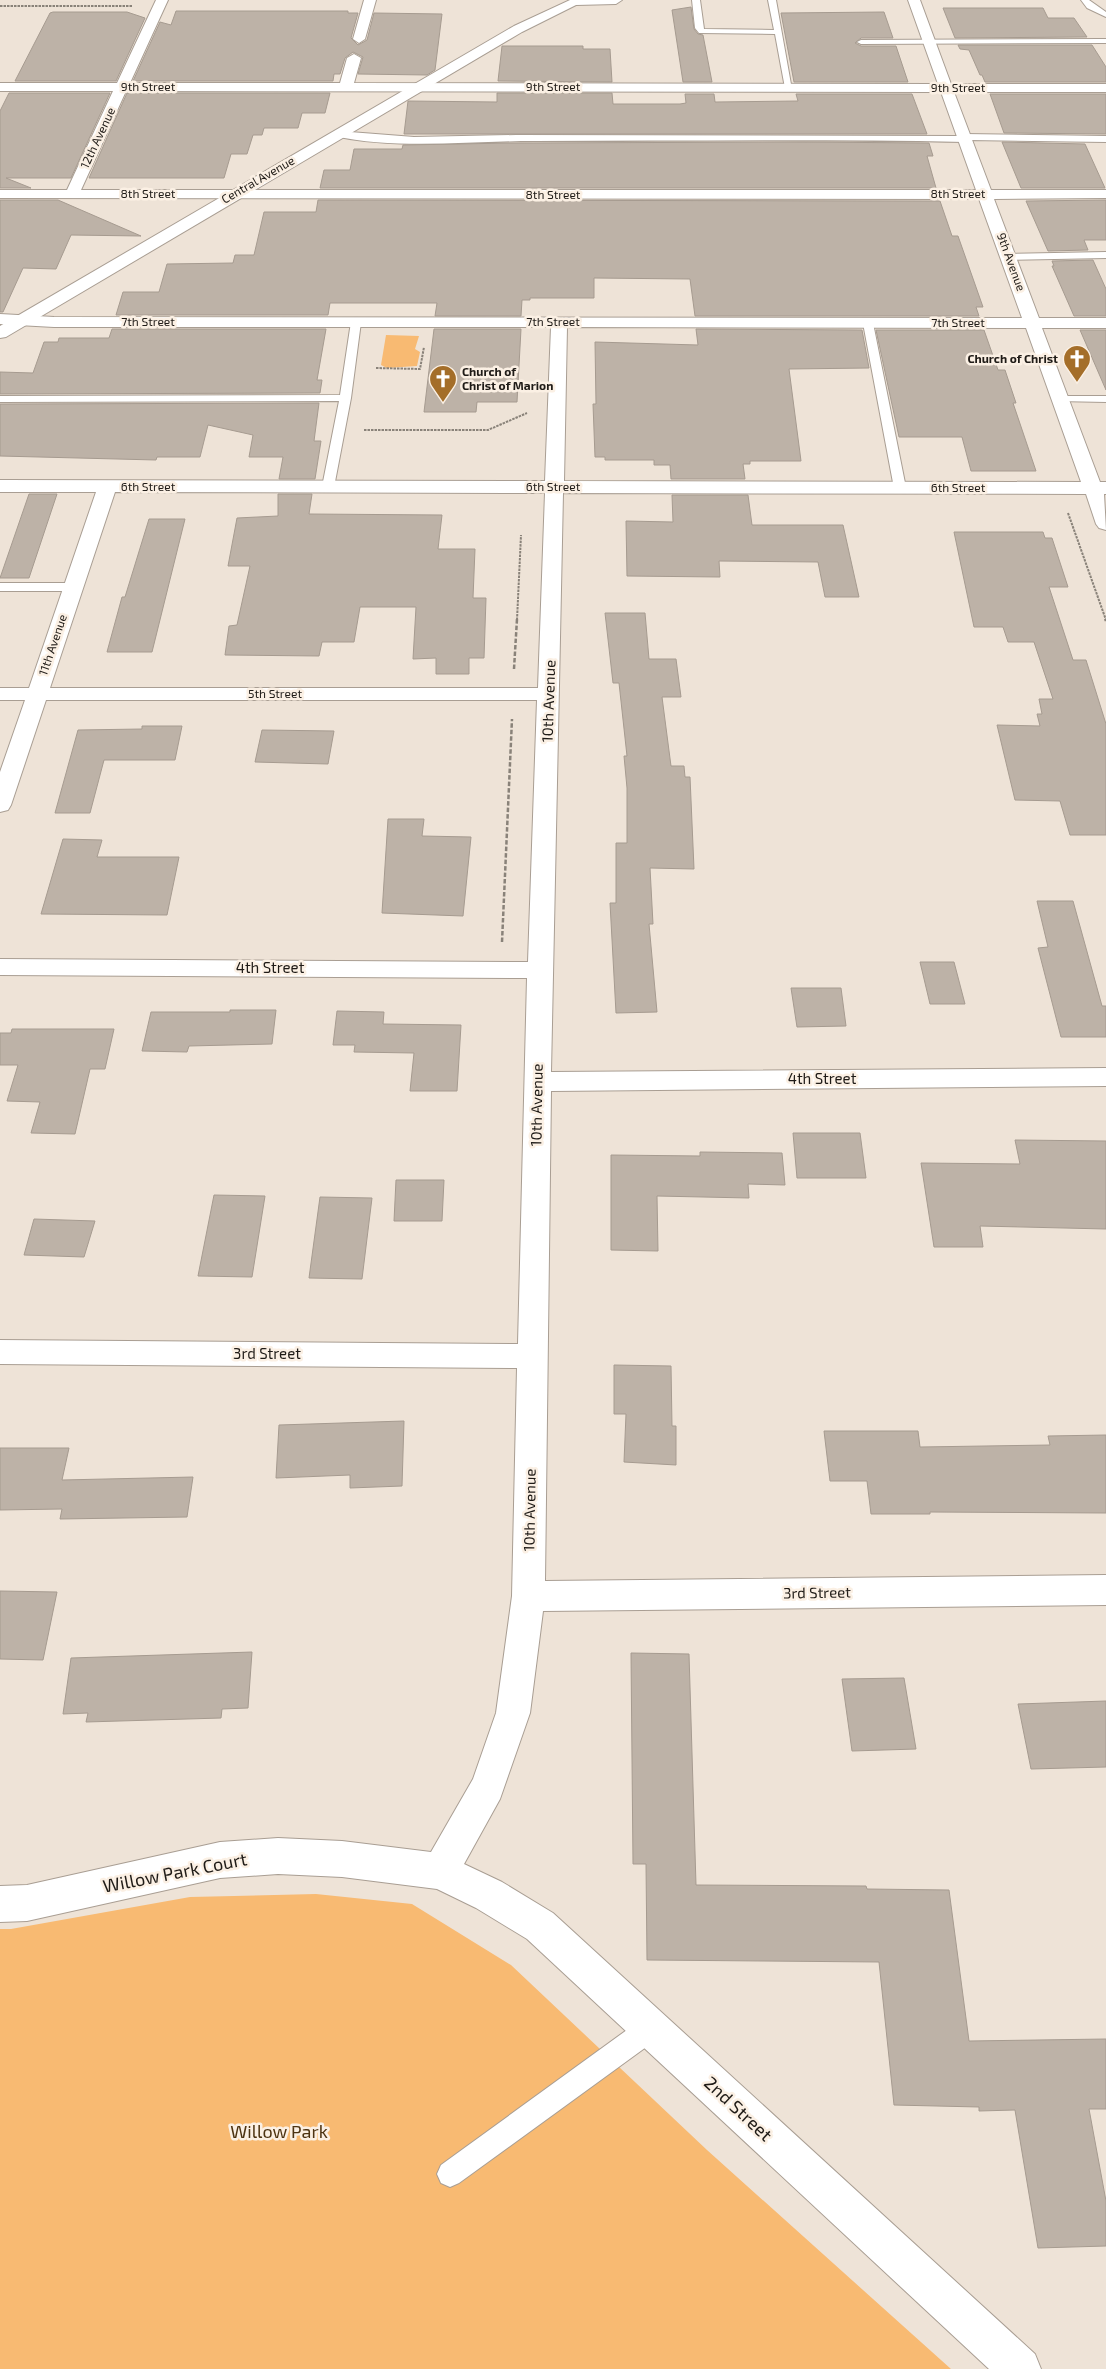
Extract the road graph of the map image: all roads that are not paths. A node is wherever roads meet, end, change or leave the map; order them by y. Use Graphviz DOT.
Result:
graph roads {
  1 [pos="162,0"];
  2 [pos="370,0"];
  3 [pos="616,0"];
  4 [pos="696,0"];
  5 [pos="772,0"];
  6 [pos="914,0"];
  7 [pos="1085,0"];
  8 [pos="563,1"];
  9 [pos="1106,16"];
  10 [pos="778,32"];
  11 [pos="359,39"];
  12 [pos="929,41"];
  13 [pos="1106,41"];
  14 [pos="861,42"];
  15 [pos="354,58"];
  16 [pos="0,87"];
  17 [pos="121,87"];
  18 [pos="346,87"];
  19 [pos="417,87"];
  20 [pos="789,88"];
  21 [pos="946,88"];
  22 [pos="1106,88"];
  23 [pos="337,134"];
  24 [pos="965,138"];
  25 [pos="1106,139"];
  26 [pos="0,194"];
  27 [pos="72,194"];
  28 [pos="985,194"];
  29 [pos="1106,194"];
  30 [pos="234,195"];
  31 [pos="1106,255"];
  32 [pos="1009,257"];
  33 [pos="0,319"];
  34 [pos="22,320"];
  35 [pos="356,322"];
  36 [pos="559,322"];
  37 [pos="868,322"];
  38 [pos="1033,323"];
  39 [pos="1106,323"];
  40 [pos="0,333"];
  41 [pos="345,398"];
  42 [pos="0,399"];
  43 [pos="1061,399"];
  44 [pos="1106,399"];
  45 [pos="0,486"];
  46 [pos="108,487"];
  47 [pos="328,487"];
  48 [pos="556,488"];
  49 [pos="900,488"];
  50 [pos="1100,488"];
  51 [pos="1106,524"];
  52 [pos="0,587"];
  53 [pos="73,587"];
  54 [pos="0,694"];
  55 [pos="37,694"];
  56 [pos="549,694"];
  57 [pos="0,805"];
  58 [pos="0,967"];
  59 [pos="540,970"];
  60 [pos="1106,1077"];
  61 [pos="538,1082"];
  62 [pos="0,1352"];
  63 [pos="534,1356"];
  64 [pos="1106,1590"];
  65 [pos="528,1596"];
  66 [pos="440,1871"];
  67 [pos="0,1904"];
  68 [pos="651,2028"];
  69 [pos="450,2174"];
  70 [pos="1020,2369"];
  1 -- 17 [label="street, 12th Avenue"];
  2 -- 11 [label="street"];
  3 -- 8 [label="street"];
  4 -- 10 [label="lane"];
  5 -- 10 [label="lane"];
  6 -- 12 [label="street, 9th Avenue"];
  7 -- 9 [label="lane"];
  8 -- 19 [label="street, Central Avenue"];
  10 -- 20 [label="lane"];
  12 -- 13 [label="lane"];
  12 -- 14 [label="lane"];
  12 -- 21 [label="street, 9th Avenue"];
  15 -- 18 [label="street"];
  16 -- 17 [label="street, 9th Street"];
  17 -- 18 [label="street, 9th Street"];
  17 -- 27 [label="street, 12th Avenue"];
  18 -- 19 [label="street, 9th Street"];
  19 -- 20 [label="street, 9th Street"];
  19 -- 23 [label="street, Central Avenue"];
  20 -- 21 [label="street, 9th Street"];
  21 -- 22 [label="street, 9th Street"];
  21 -- 24 [label="street, 9th Avenue"];
  23 -- 24 [label="lane"];
  23 -- 30 [label="street, Central Avenue"];
  24 -- 25 [label="lane"];
  24 -- 28 [label="street, 9th Avenue"];
  26 -- 27 [label="street, 8th Street"];
  27 -- 30 [label="street, 8th Street"];
  28 -- 29 [label="street, 8th Street"];
  28 -- 30 [label="street, 8th Street"];
  28 -- 32 [label="street, 9th Avenue"];
  30 -- 34 [label="street, Central Avenue"];
  31 -- 32 [label="lane"];
  32 -- 38 [label="street, 9th Avenue"];
  33 -- 34 [label="street, 7th Street"];
  34 -- 35 [label="street, 7th Street"];
  34 -- 40 [label="street, Central Avenue"];
  35 -- 36 [label="street, 7th Street"];
  35 -- 41 [label="lane"];
  36 -- 37 [label="street, 7th Street"];
  36 -- 48 [label="street, 10th Avenue"];
  37 -- 38 [label="street, 7th Street"];
  37 -- 49 [label="lane"];
  38 -- 39 [label="street, 7th Street"];
  38 -- 43 [label="street, 9th Avenue"];
  41 -- 42 [label="lane"];
  41 -- 47 [label="lane"];
  43 -- 44 [label="lane"];
  43 -- 50 [label="street, 9th Avenue"];
  45 -- 46 [label="street, 6th Street"];
  46 -- 47 [label="street, 6th Street"];
  46 -- 53 [label="street, 11th Avenue"];
  47 -- 48 [label="street, 6th Street"];
  48 -- 49 [label="street, 6th Street"];
  48 -- 56 [label="street, 10th Avenue"];
  49 -- 50 [label="street, 6th Street"];
  50 -- 51 [label="street, 9th Avenue"];
  52 -- 53 [label="lane"];
  53 -- 55 [label="street, 11th Avenue"];
  54 -- 55 [label="street, 5th Street"];
  55 -- 56 [label="street, 5th Street"];
  55 -- 57 [label="street, 11th Avenue"];
  56 -- 59 [label="street, 10th Avenue"];
  58 -- 59 [label="street, 4th Street"];
  59 -- 61 [label="street, 10th Avenue"];
  60 -- 61 [label="street, 4th Street"];
  61 -- 63 [label="street, 10th Avenue"];
  62 -- 63 [label="street, 3rd Street"];
  63 -- 65 [label="street, 10th Avenue"];
  64 -- 65 [label="street, 3rd Street"];
  65 -- 66 [label="street, 10th Avenue"];
  66 -- 67 [label="street, Willow Park Court"];
  66 -- 68 [label="street, 2nd Street"];
  68 -- 69 [label="lane"];
  68 -- 70 [label="street, 2nd Street"];
}
